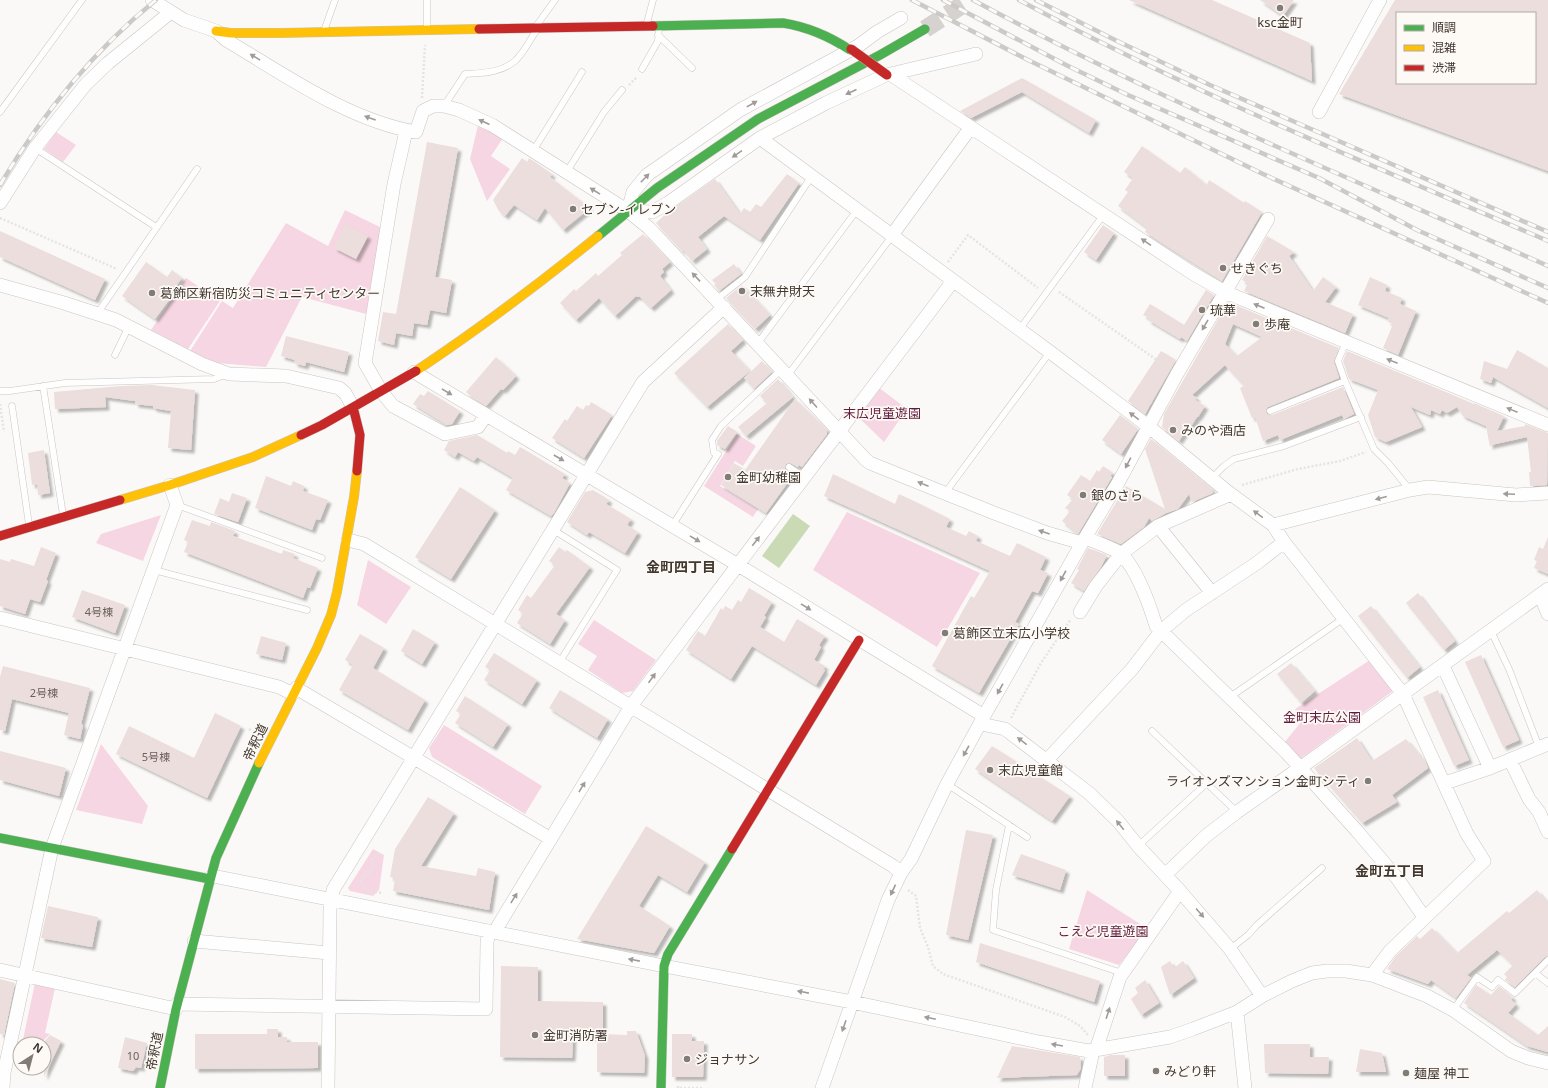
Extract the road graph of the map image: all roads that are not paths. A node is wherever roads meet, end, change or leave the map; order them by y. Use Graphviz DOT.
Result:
graph roads {
  1 [pos="82,0"];
  2 [pos="152,0"];
  3 [pos="335,0"];
  4 [pos="427,0"];
  5 [pos="555,0"];
  6 [pos="653,0"];
  7 [pos="1380,0"];
  8 [pos="171,12"];
  9 [pos="901,18"];
  10 [pos="659,25"];
  11 [pos="646,26"];
  12 [pos="536,28"];
  13 [pos="925,29"];
  14 [pos="427,30"];
  15 [pos="216,31"];
  16 [pos="324,32"];
  17 [pos="658,35"];
  18 [pos="849,50"];
  19 [pos="976,54"];
  20 [pos="692,68"];
  21 [pos="642,69"];
  22 [pos="582,72"];
  23 [pos="888,75"];
  24 [pos="622,90"];
  25 [pos="444,106"];
  26 [pos="0,112"];
  27 [pos="1319,112"];
  28 [pos="971,127"];
  29 [pos="406,131"];
  30 [pos="760,138"];
  31 [pos="35,148"];
  32 [pos="533,151"];
  33 [pos="197,169"];
  34 [pos="566,173"];
  35 [pos="811,177"];
  36 [pos="0,203"];
  37 [pos="857,210"];
  38 [pos="628,211"];
  39 [pos="1104,214"];
  40 [pos="1268,219"];
  41 [pos="156,227"];
  42 [pos="892,236"];
  43 [pos="953,281"];
  44 [pos="0,285"];
  45 [pos="1225,292"];
  46 [pos="720,303"];
  47 [pos="97,314"];
  48 [pos="129,326"];
  49 [pos="1019,330"];
  50 [pos="1346,342"];
  51 [pos="758,343"];
  52 [pos="1050,352"];
  53 [pos="115,355"];
  54 [pos="414,372"];
  55 [pos="785,372"];
  56 [pos="228,374"];
  57 [pos="1345,381"];
  58 [pos="43,386"];
  59 [pos="0,391"];
  60 [pos="381,391"];
  61 [pos="12,406"];
  62 [pos="353,407"];
  63 [pos="1270,411"];
  64 [pos="486,415"];
  65 [pos="1361,417"];
  66 [pos="1548,425"];
  67 [pos="1148,426"];
  68 [pos="839,432"];
  69 [pos="789,466"];
  70 [pos="586,474"];
  71 [pos="805,478"];
  72 [pos="1212,479"];
  73 [pos="170,485"];
  74 [pos="1410,490"];
  75 [pos="945,493"];
  76 [pos="1229,493"];
  77 [pos="1548,493"];
  78 [pos="177,505"];
  79 [pos="63,517"];
  80 [pos="1273,525"];
  81 [pos="672,526"];
  82 [pos="1158,526"];
  83 [pos="30,527"];
  84 [pos="552,529"];
  85 [pos="0,536"];
  86 [pos="348,540"];
  87 [pos="1083,540"];
  88 [pos="1284,542"];
  89 [pos="1121,554"];
  90 [pos="322,558"];
  91 [pos="738,565"];
  92 [pos="154,570"];
  93 [pos="1544,592"];
  94 [pos="1212,593"];
  95 [pos="307,610"];
  96 [pos="1548,614"];
  97 [pos="1076,615"];
  98 [pos="0,618"];
  99 [pos="1344,618"];
  100 [pos="495,624"];
  101 [pos="1161,631"];
  102 [pos="1491,631"];
  103 [pos="859,640"];
  104 [pos="125,648"];
  105 [pos="559,663"];
  106 [pos="1443,666"];
  107 [pos="294,691"];
  108 [pos="1403,694"];
  109 [pos="1230,697"];
  110 [pos="631,706"];
  111 [pos="983,719"];
  112 [pos="1152,730"];
  113 [pos="1543,746"];
  114 [pos="414,759"];
  115 [pos="1047,760"];
  116 [pos="1510,760"];
  117 [pos="1301,768"];
  118 [pos="1490,768"];
  119 [pos="1445,783"];
  120 [pos="947,784"];
  121 [pos="1206,784"];
  122 [pos="767,790"];
  123 [pos="1237,812"];
  124 [pos="1008,825"];
  125 [pos="1548,832"];
  126 [pos="1027,837"];
  127 [pos="0,838"];
  128 [pos="551,839"];
  129 [pos="1138,846"];
  130 [pos="52,848"];
  131 [pos="1322,868"];
  132 [pos="1166,874"];
  133 [pos="211,877"];
  134 [pos="899,877"];
  135 [pos="1180,891"];
  136 [pos="331,900"];
  137 [pos="1424,917"];
  138 [pos="493,932"];
  139 [pos="194,941"];
  140 [pos="1230,949"];
  141 [pos="329,953"];
  142 [pos="1548,960"];
  143 [pos="664,966"];
  144 [pos="0,970"];
  145 [pos="1535,973"];
  146 [pos="1123,974"];
  147 [pos="1372,975"];
  148 [pos="25,976"];
  149 [pos="1548,983"];
  150 [pos="1262,996"];
  151 [pos="852,1002"];
  152 [pos="176,1006"];
  153 [pos="328,1006"];
  154 [pos="1453,1010"];
  155 [pos="1238,1012"];
  156 [pos="1095,1049"];
  157 [pos="1548,1062"];
  158 [pos="3,1088"];
  159 [pos="160,1088"];
  160 [pos="328,1088"];
  161 [pos="661,1088"];
  162 [pos="822,1088"];
  163 [pos="1085,1088"];
  164 [pos="1245,1088"];
  1 -- 26 [label="lane"];
  2 -- 8 [label="street"];
  3 -- 16 [label="lane"];
  4 -- 14 [label="lane"];
  5 -- 12 [label="lane"];
  6 -- 11 [label="lane"];
  7 -- 27 [label="street"];
  8 -- 15 [label="street"];
  8 -- 31 [label="street"];
  9 -- 18 [label="street"];
  10 -- 11 [label="street"];
  10 -- 17 [label="lane"];
  10 -- 18 [label="street"];
  11 -- 12 [label="street"];
  12 -- 14 [label="street"];
  12 -- 25 [label="lane"];
  13 -- 38 [label="street"];
  14 -- 16 [label="street"];
  15 -- 16 [label="street"];
  29 -- 15 [label="street, one-way"];
  17 -- 20 [label="lane"];
  17 -- 21 [label="lane"];
  18 -- 23 [label="street, bridge"];
  38 -- 18 [label="street, one-way"];
  19 -- 23 [label="street"];
  22 -- 32 [label="lane"];
  23 -- 28 [label="street"];
  23 -- 30 [label="street, one-way"];
  24 -- 34 [label="lane"];
  25 -- 29 [label="street"];
  32 -- 25 [label="street, one-way"];
  28 -- 39 [label="street"];
  28 -- 42 [label="street"];
  29 -- 60 [label="street"];
  30 -- 35 [label="street"];
  30 -- 38 [label="street, one-way"];
  31 -- 36 [label="street"];
  31 -- 41 [label="lane"];
  32 -- 34 [label="street"];
  33 -- 41 [label="lane"];
  38 -- 34 [label="street, one-way"];
  35 -- 37 [label="street"];
  35 -- 46 [label="lane"];
  37 -- 42 [label="street"];
  37 -- 51 [label="lane"];
  46 -- 38 [label="street, one-way"];
  38 -- 54 [label="street"];
  45 -- 39 [label="street, one-way"];
  39 -- 49 [label="lane"];
  40 -- 45 [label="street"];
  41 -- 47 [label="lane"];
  42 -- 43 [label="street"];
  42 -- 55 [label="lane"];
  43 -- 49 [label="street"];
  43 -- 68 [label="street"];
  44 -- 47 [label="street"];
  50 -- 45 [label="street, one-way"];
  45 -- 67 [label="street, one-way"];
  46 -- 51 [label="street"];
  46 -- 70 [label="street"];
  47 -- 48 [label="street"];
  48 -- 53 [label="lane"];
  48 -- 56 [label="street"];
  49 -- 52 [label="street"];
  50 -- 57 [label="lane"];
  66 -- 50 [label="street, one-way"];
  51 -- 55 [label="street"];
  67 -- 52 [label="street, one-way"];
  52 -- 75 [label="lane"];
  54 -- 60 [label="street"];
  54 -- 64 [label="street, one-way"];
  68 -- 55 [label="street, one-way"];
  55 -- 81 [label="lane"];
  56 -- 58 [label="lane"];
  56 -- 62 [label="street"];
  57 -- 63 [label="lane"];
  57 -- 65 [label="lane"];
  58 -- 59 [label="lane"];
  58 -- 79 [label="lane"];
  60 -- 62 [label="street"];
  60 -- 64 [label="street"];
  61 -- 83 [label="lane"];
  62 -- 73 [label="street"];
  62 -- 86 [label="street, 帝釈道"];
  64 -- 70 [label="street, one-way"];
  65 -- 72 [label="lane"];
  65 -- 74 [label="lane"];
  67 -- 72 [label="street"];
  67 -- 87 [label="street, one-way"];
  68 -- 71 [label="street"];
  75 -- 68 [label="street, one-way"];
  69 -- 71 [label="lane"];
  70 -- 81 [label="street"];
  70 -- 84 [label="street"];
  91 -- 71 [label="street, one-way"];
  72 -- 76 [label="street"];
  73 -- 78 [label="street"];
  73 -- 79 [label="street"];
  77 -- 74 [label="street, one-way"];
  74 -- 80 [label="street, one-way"];
  87 -- 75 [label="street, one-way"];
  80 -- 76 [label="street, one-way"];
  76 -- 82 [label="street"];
  78 -- 90 [label="lane"];
  78 -- 92 [label="street"];
  79 -- 83 [label="street"];
  80 -- 88 [label="street"];
  81 -- 91 [label="street, one-way"];
  82 -- 89 [label="street"];
  82 -- 94 [label="street"];
  83 -- 85 [label="street"];
  84 -- 100 [label="street"];
  84 -- 105 [label="lane"];
  86 -- 100 [label="street"];
  86 -- 107 [label="street, 帝釈道"];
  87 -- 89 [label="street"];
  87 -- 111 [label="street, one-way"];
  88 -- 94 [label="street"];
  88 -- 99 [label="street"];
  89 -- 97 [label="street"];
  89 -- 101 [label="street"];
  91 -- 103 [label="street, one-way"];
  110 -- 91 [label="street, one-way"];
  92 -- 95 [label="lane"];
  92 -- 104 [label="street"];
  93 -- 96 [label="street"];
  93 -- 102 [label="street"];
  94 -- 101 [label="street"];
  98 -- 104 [label="street"];
  99 -- 108 [label="street"];
  99 -- 109 [label="lane"];
  100 -- 105 [label="street"];
  100 -- 114 [label="street"];
  101 -- 109 [label="street"];
  101 -- 115 [label="street"];
  102 -- 106 [label="street"];
  102 -- 113 [label="lane"];
  103 -- 111 [label="street"];
  103 -- 122 [label="street"];
  104 -- 107 [label="street"];
  104 -- 130 [label="street"];
  105 -- 110 [label="street"];
  106 -- 108 [label="street"];
  106 -- 118 [label="street"];
  107 -- 114 [label="street"];
  107 -- 133 [label="street, 帝釈道"];
  108 -- 117 [label="street"];
  108 -- 119 [label="street"];
  109 -- 117 [label="street"];
  110 -- 122 [label="street"];
  128 -- 110 [label="street, one-way"];
  115 -- 111 [label="street, one-way"];
  111 -- 120 [label="street, one-way"];
  112 -- 121 [label="lane"];
  113 -- 116 [label="street"];
  114 -- 128 [label="street"];
  114 -- 136 [label="street"];
  129 -- 115 [label="street, one-way"];
  116 -- 118 [label="street"];
  116 -- 125 [label="street"];
  117 -- 123 [label="street"];
  117 -- 137 [label="street"];
  118 -- 119 [label="street"];
  119 -- 137 [label="street"];
  120 -- 124 [label="lane"];
  120 -- 134 [label="street"];
  121 -- 123 [label="lane"];
  121 -- 129 [label="lane"];
  122 -- 134 [label="street"];
  122 -- 143 [label="street"];
  123 -- 132 [label="street"];
  124 -- 126 [label="lane"];
  124 -- 146 [label="lane"];
  127 -- 130 [label="street"];
  138 -- 128 [label="street, one-way"];
  129 -- 132 [label="street"];
  130 -- 133 [label="street"];
  130 -- 148 [label="street"];
  131 -- 140 [label="lane"];
  132 -- 135 [label="street"];
  133 -- 136 [label="street"];
  133 -- 139 [label="street, 帝釈道"];
  134 -- 151 [label="street, one-way"];
  135 -- 140 [label="street, one-way"];
  135 -- 146 [label="street"];
  136 -- 138 [label="street"];
  136 -- 141 [label="street"];
  137 -- 147 [label="street"];
  143 -- 138 [label="street, one-way"];
  138 -- 153 [label="street"];
  139 -- 141 [label="street"];
  139 -- 152 [label="street, 帝釈道"];
  140 -- 150 [label="street"];
  141 -- 153 [label="street"];
  142 -- 145 [label="lane"];
  151 -- 143 [label="street, one-way"];
  143 -- 161 [label="street"];
  144 -- 148 [label="street"];
  145 -- 149 [label="lane"];
  145 -- 154 [label="lane"];
  156 -- 146 [label="street, one-way"];
  147 -- 150 [label="street"];
  147 -- 154 [label="street"];
  148 -- 152 [label="street"];
  148 -- 158 [label="street"];
  150 -- 155 [label="street"];
  156 -- 151 [label="street, one-way"];
  151 -- 162 [label="street, one-way"];
  152 -- 153 [label="street"];
  152 -- 159 [label="street, 帝釈道"];
  153 -- 160 [label="street"];
  154 -- 157 [label="street"];
  155 -- 156 [label="street"];
  155 -- 164 [label="street"];
  156 -- 163 [label="street"];
}
